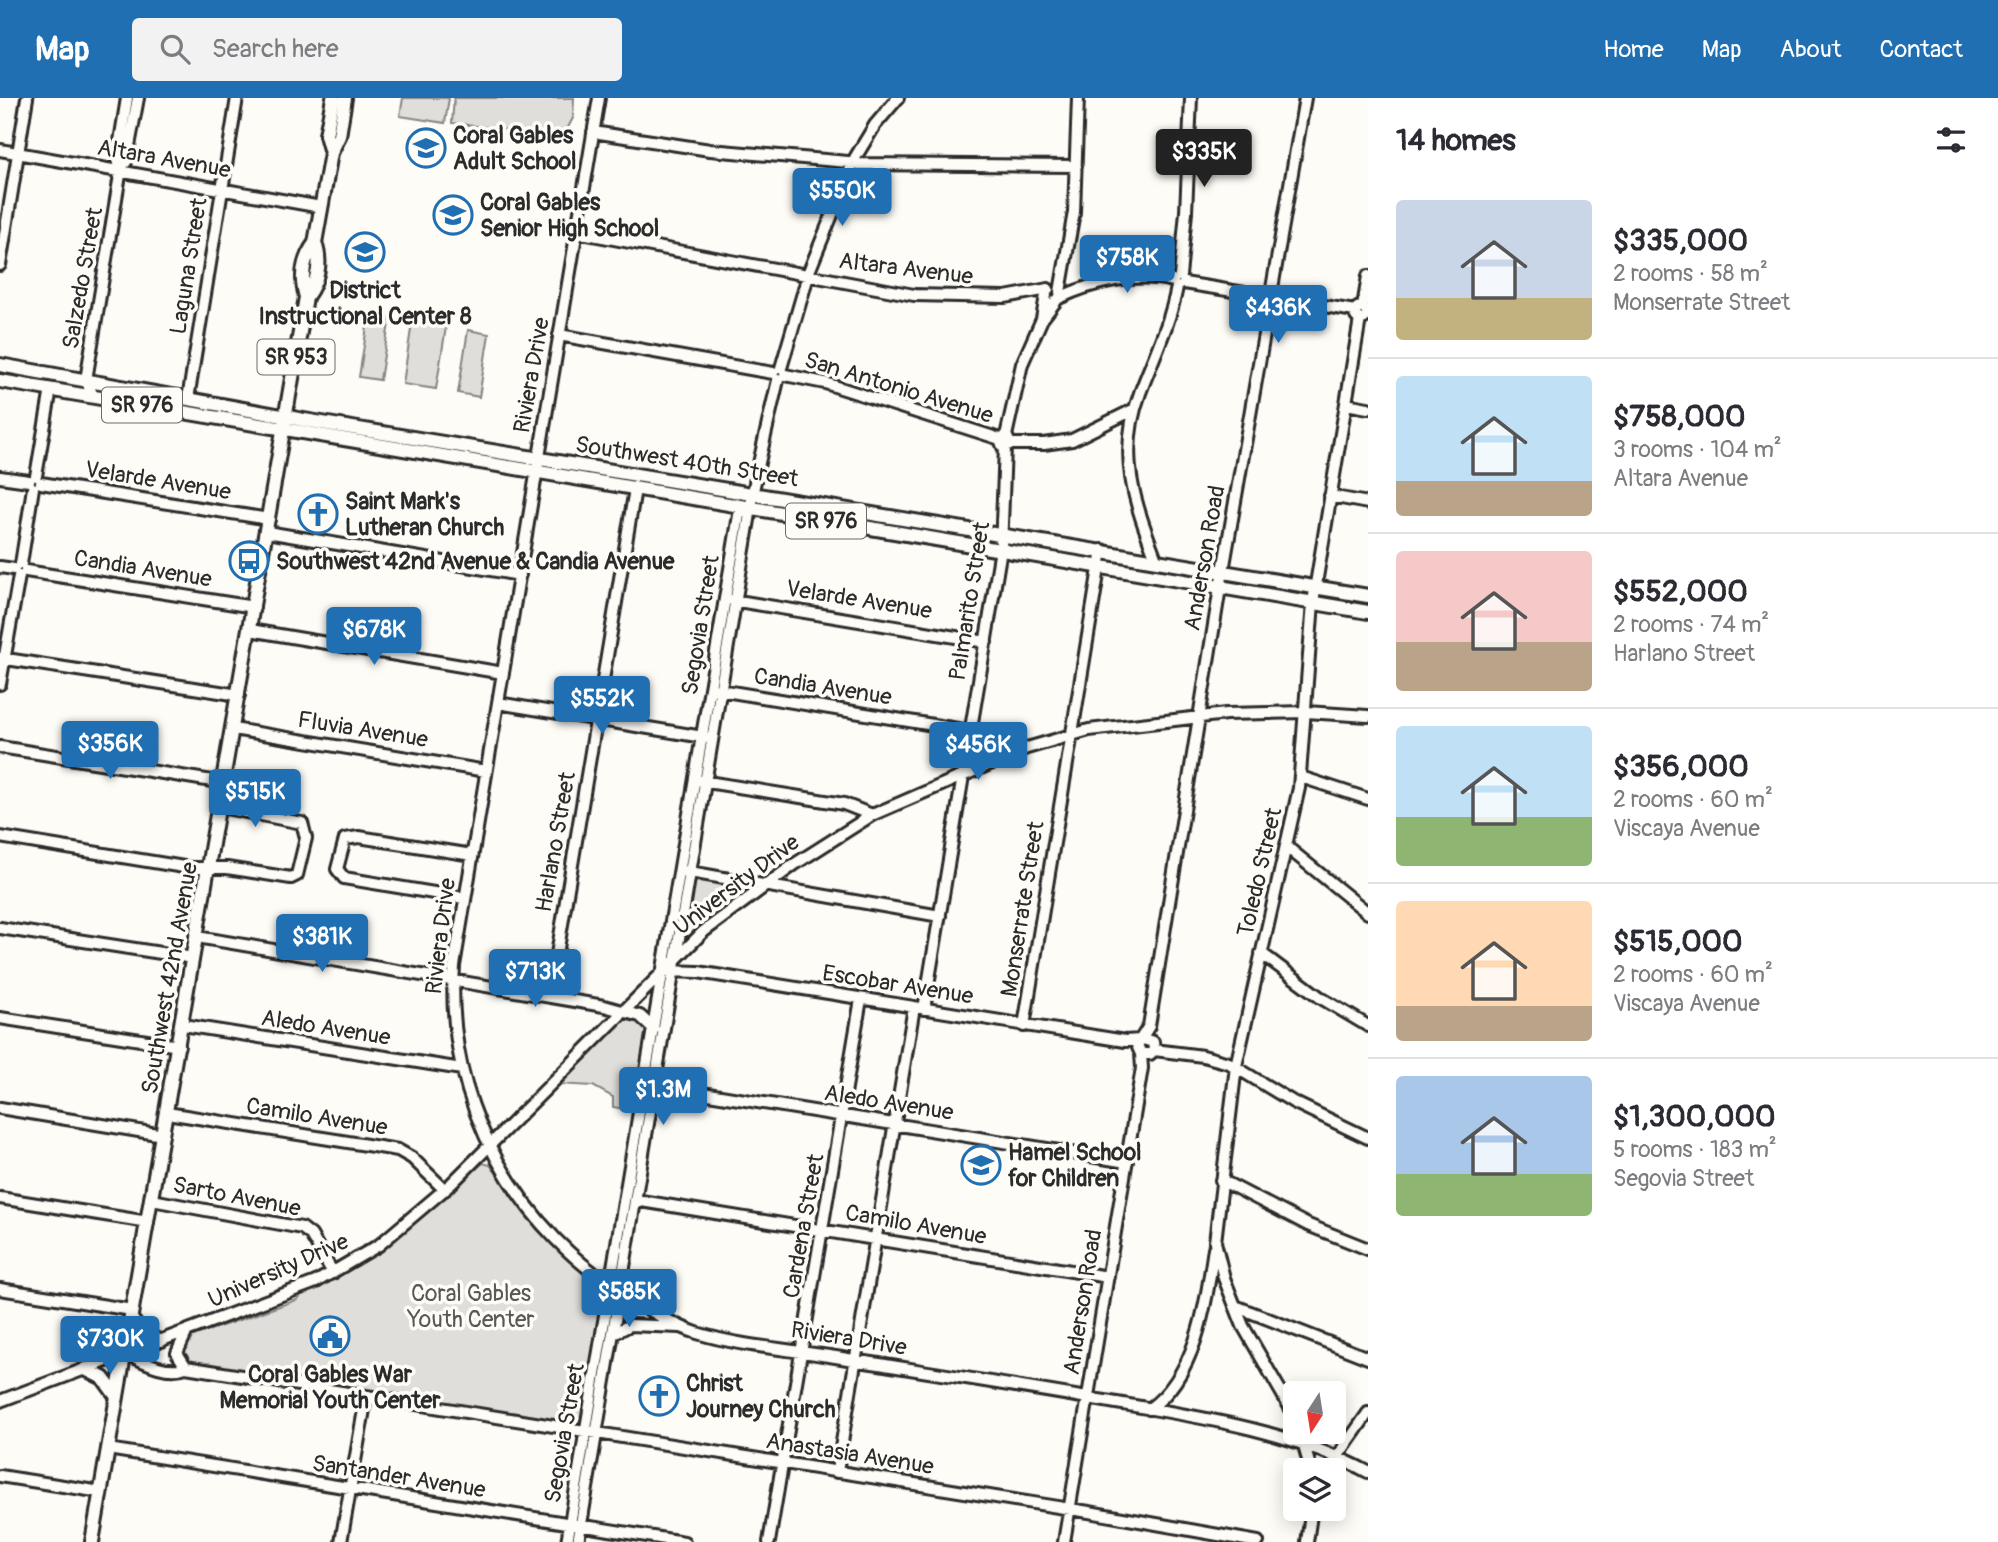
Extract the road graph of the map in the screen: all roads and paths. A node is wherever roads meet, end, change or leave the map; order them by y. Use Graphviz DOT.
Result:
graph roads {
  1 [pos="27,98"];
  2 [pos="127,98"];
  3 [pos="138,98"];
  4 [pos="237,98"];
  5 [pos="333,98"];
  6 [pos="345,98"];
  7 [pos="599,98"];
  8 [pos="1078,98"];
  9 [pos="1191,98"];
  10 [pos="1305,98"];
  11 [pos="894,100"];
  12 [pos="593,132"];
  13 [pos="0,150"];
  14 [pos="18,153"];
  15 [pos="331,153"];
  16 [pos="853,163"];
  17 [pos="1076,166"];
  18 [pos="121,169"];
  19 [pos="222,190"];
  20 [pos="321,207"];
  21 [pos="576,232"];
  22 [pos="0,265"];
  23 [pos="808,276"];
  24 [pos="1368,276"];
  25 [pos="1178,282"];
  26 [pos="1053,294"];
  27 [pos="1271,297"];
  28 [pos="1363,313"];
  29 [pos="559,335"];
  30 [pos="0,365"];
  31 [pos="779,374"];
  32 [pos="86,380"];
  33 [pos="0,381"];
  34 [pos="51,389"];
  35 [pos="93,396"];
  36 [pos="188,399"];
  37 [pos="1346,404"];
  38 [pos="1368,408"];
  39 [pos="1135,409"];
  40 [pos="285,416"];
  41 [pos="283,431"];
  42 [pos="1005,442"];
  43 [pos="539,458"];
  44 [pos="537,472"];
  45 [pos="0,477"];
  46 [pos="35,482"];
  47 [pos="635,489"];
  48 [pos="754,493"];
  49 [pos="1330,496"];
  50 [pos="1368,503"];
  51 [pos="748,507"];
  52 [pos="268,526"];
  53 [pos="1003,534"];
  54 [pos="1002,549"];
  55 [pos="1102,551"];
  56 [pos="1156,559"];
  57 [pos="1100,565"];
  58 [pos="0,567"];
  59 [pos="20,570"];
  60 [pos="1223,570"];
  61 [pos="520,575"];
  62 [pos="1220,586"];
  63 [pos="1315,586"];
  64 [pos="1368,596"];
  65 [pos="731,599"];
  66 [pos="1313,602"];
  67 [pos="254,607"];
  68 [pos="1368,612"];
  69 [pos="250,630"];
  70 [pos="986,642"];
  71 [pos="2,658"];
  72 [pos="503,673"];
  73 [pos="0,684"];
  74 [pos="716,689"];
  75 [pos="239,695"];
  76 [pos="498,703"];
  77 [pos="1306,712"];
  78 [pos="1200,715"];
  79 [pos="1368,716"];
  80 [pos="597,720"];
  81 [pos="233,729"];
  82 [pos="970,732"];
  83 [pos="1073,733"];
  84 [pos="707,738"];
  85 [pos="0,747"];
  86 [pos="486,771"];
  87 [pos="963,774"];
  88 [pos="1301,777"];
  89 [pos="700,781"];
  90 [pos="225,783"];
  91 [pos="1368,799"];
  92 [pos="220,807"];
  93 [pos="872,815"];
  94 [pos="0,837"];
  95 [pos="1288,848"];
  96 [pos="472,855"];
  97 [pos="209,868"];
  98 [pos="685,871"];
  99 [pos="764,887"];
  100 [pos="464,898"];
  101 [pos="1368,913"];
  102 [pos="940,916"];
  103 [pos="0,928"];
  104 [pos="197,937"];
  105 [pos="1261,953"];
  106 [pos="193,958"];
  107 [pos="676,958"];
  108 [pos="668,971"];
  109 [pos="453,979"];
  110 [pos="550,996"];
  111 [pos="861,999"];
  112 [pos="919,1008"];
  113 [pos="623,1011"];
  114 [pos="0,1018"];
  115 [pos="183,1025"];
  116 [pos="1024,1026"];
  117 [pos="1368,1026"];
  118 [pos="653,1029"];
  119 [pos="179,1046"];
  120 [pos="1146,1046"];
  121 [pos="1236,1066"];
  122 [pos="462,1069"];
  123 [pos="649,1084"];
  124 [pos="0,1108"];
  125 [pos="167,1114"];
  126 [pos="843,1116"];
  127 [pos="895,1124"];
  128 [pos="163,1135"];
  129 [pos="1368,1138"];
  130 [pos="489,1145"];
  131 [pos="1127,1162"];
  132 [pos="1221,1180"];
  133 [pos="445,1190"];
  134 [pos="0,1198"];
  135 [pos="152,1200"];
  136 [pos="635,1200"];
  137 [pos="148,1222"];
  138 [pos="822,1230"];
  139 [pos="876,1239"];
  140 [pos="1215,1242"];
  141 [pos="1368,1250"];
  142 [pos="333,1273"];
  143 [pos="1108,1278"];
  144 [pos="0,1289"];
  145 [pos="615,1289"];
  146 [pos="1235,1306"];
  147 [pos="132,1313"];
  148 [pos="681,1327"];
  149 [pos="187,1332"];
  150 [pos="613,1334"];
  151 [pos="162,1340"];
  152 [pos="802,1352"];
  153 [pos="125,1353"];
  154 [pos="1368,1358"];
  155 [pos="856,1360"];
  156 [pos="186,1367"];
  157 [pos="85,1369"];
  158 [pos="1283,1396"];
  159 [pos="117,1397"];
  160 [pos="366,1398"];
  161 [pos="1088,1398"];
  162 [pos="0,1401"];
  163 [pos="1149,1409"];
  164 [pos="1368,1413"];
  165 [pos="591,1433"];
  166 [pos="1304,1445"];
  167 [pos="108,1450"];
  168 [pos="1338,1457"];
  169 [pos="1308,1458"];
  170 [pos="784,1464"];
  171 [pos="837,1472"];
  172 [pos="1368,1472"];
  173 [pos="0,1476"];
  174 [pos="351,1488"];
  175 [pos="101,1492"];
  176 [pos="1070,1509"];
  177 [pos="1310,1521"];
  178 [pos="575,1525"];
  179 [pos="94,1542"];
  180 [pos="341,1542"];
  181 [pos="567,1542"];
  182 [pos="578,1542"];
  183 [pos="684,1542"];
  184 [pos="769,1542"];
  185 [pos="1064,1542"];
  186 [pos="1258,1542"];
  187 [pos="1307,1542"];
  1 -- 14 [label="street"];
  2 -- 18 [label="street, Salzedo Street"];
  3 -- 18 [label="street, Salzedo Street"];
  4 -- 19 [label="street, Laguna Street"];
  5 -- 15 [label="main road, Southwest 42nd Avenue / SR 953"];
  6 -- 15 [label="main road, Southwest 42nd Avenue / SR 953"];
  7 -- 12 [label="street, Riviera Drive"];
  8 -- 17 [label="street, Palmarito Street"];
  9 -- 25 [label="street"];
  10 -- 27 [label="street, Anderson Road"];
  11 -- 16 [label="street, Segovia Street"];
  12 -- 16 [label="street"];
  12 -- 21 [label="street, Riviera Drive"];
  13 -- 14 [label="street, Altara Avenue"];
  14 -- 18 [label="street, Altara Avenue"];
  14 -- 22 [label="street"];
  15 -- 20 [label="main road, Southwest 42nd Avenue / SR 953"];
  16 -- 17 [label="street"];
  16 -- 23 [label="street, Segovia Street"];
  17 -- 26 [label="street, Palmarito Street"];
  18 -- 19 [label="street, Altara Avenue"];
  18 -- 32 [label="street, Salzedo Street"];
  19 -- 20 [label="street, Altara Avenue"];
  19 -- 36 [label="street, Laguna Street"];
  20 -- 40 [label="main road, Southwest 42nd Avenue / SR 953"];
  21 -- 23 [label="street, Altara Avenue"];
  21 -- 29 [label="street, Riviera Drive"];
  23 -- 26 [label="street, Altara Avenue"];
  23 -- 31 [label="street, Segovia Street"];
  24 -- 28 [label="street, Toledo Street"];
  25 -- 26 [label="street, Altara Avenue"];
  25 -- 27 [label="street, Altara Avenue"];
  25 -- 39 [label="street"];
  26 -- 42 [label="street, Palmarito Street"];
  27 -- 28 [label="street, Altara Avenue"];
  27 -- 60 [label="street, Anderson Road"];
  28 -- 37 [label="street, Toledo Street"];
  29 -- 31 [label="street, San Antonio Avenue"];
  29 -- 43 [label="street, Riviera Drive"];
  30 -- 32 [label="main road, Southwest 40th Street / SR 976"];
  31 -- 42 [label="street, San Antonio Avenue"];
  31 -- 48 [label="street, Segovia Street"];
  32 -- 35 [label="street, Salzedo Street"];
  32 -- 36 [label="main road, Southwest 40th Street / SR 976"];
  33 -- 34 [label="main road, Southwest 40th Street / SR 976"];
  34 -- 35 [label="main road, Southwest 40th Street / SR 976"];
  34 -- 46 [label="street"];
  35 -- 41 [label="main road, Southwest 40th Street / SR 976"];
  36 -- 40 [label="main road, Southwest 40th Street / SR 976"];
  37 -- 38 [label="street"];
  37 -- 49 [label="street, Toledo Street"];
  39 -- 42 [label="street, San Antonio Avenue"];
  39 -- 56 [label="street"];
  40 -- 41 [label="main road, Southwest 42nd Avenue / SR 953"];
  40 -- 43 [label="main road, Southwest 40th Street / SR 976"];
  41 -- 44 [label="main road, Southwest 40th Street / SR 976"];
  41 -- 52 [label="main road, Southwest 42nd Avenue / SR 953"];
  42 -- 53 [label="street, Palmarito Street"];
  43 -- 44 [label="street, Riviera Drive"];
  43 -- 48 [label="main road, Southwest 40th Street / SR 976"];
  44 -- 47 [label="main road, Southwest 40th Street / SR 976"];
  44 -- 61 [label="street, Riviera Drive"];
  45 -- 46 [label="street, Velarde Avenue"];
  46 -- 52 [label="street, Velarde Avenue"];
  46 -- 59 [label="street"];
  47 -- 51 [label="main road, Southwest 40th Street / SR 976"];
  47 -- 80 [label="street, Harlano Street"];
  48 -- 51 [label="street, Segovia Street"];
  48 -- 53 [label="main road, Southwest 40th Street / SR 976"];
  49 -- 50 [label="street"];
  49 -- 63 [label="street, Toledo Street"];
  51 -- 54 [label="main road, Southwest 40th Street / SR 976"];
  51 -- 65 [label="street, Segovia Street"];
  52 -- 61 [label="street, Velarde Avenue"];
  52 -- 67 [label="main road, Southwest 42nd Avenue / SR 953"];
  53 -- 54 [label="street, Palmarito Street"];
  53 -- 55 [label="main road, Southwest 40th Street / SR 976"];
  54 -- 57 [label="main road, Southwest 40th Street / SR 976"];
  54 -- 70 [label="street, Palmarito Street"];
  55 -- 56 [label="main road, Southwest 40th Street / SR 976"];
  55 -- 57 [label="street, Monserrate Street"];
  56 -- 60 [label="main road, Southwest 40th Street / SR 976"];
  57 -- 62 [label="main road, Southwest 40th Street / SR 976"];
  57 -- 83 [label="street, Monserrate Street"];
  58 -- 59 [label="street, Candia Avenue"];
  59 -- 67 [label="street, Candia Avenue"];
  59 -- 71 [label="street"];
  60 -- 62 [label="street, Anderson Road"];
  60 -- 63 [label="main road, Southwest 40th Street / SR 976"];
  61 -- 72 [label="street, Riviera Drive"];
  62 -- 66 [label="main road, Southwest 40th Street / SR 976"];
  62 -- 78 [label="street, Anderson Road"];
  63 -- 64 [label="main road, Southwest 40th Street / SR 976"];
  63 -- 66 [label="street, Toledo Street"];
  65 -- 70 [label="street, Velarde Avenue"];
  65 -- 74 [label="street, Segovia Street"];
  66 -- 68 [label="main road, Southwest 40th Street / SR 976"];
  66 -- 77 [label="street, Toledo Street"];
  67 -- 69 [label="main road, Southwest 42nd Avenue / SR 953"];
  69 -- 72 [label="street"];
  69 -- 75 [label="main road, Southwest 42nd Avenue / SR 953"];
  70 -- 82 [label="street, Palmarito Street"];
  71 -- 73 [label="street"];
  71 -- 75 [label="street"];
  72 -- 76 [label="street, Riviera Drive"];
  74 -- 82 [label="street, Candia Avenue"];
  74 -- 84 [label="street, Segovia Street"];
  75 -- 81 [label="main road, Southwest 42nd Avenue / SR 953"];
  76 -- 80 [label="street"];
  76 -- 86 [label="street, Riviera Drive"];
  77 -- 78 [label="street, University Drive"];
  77 -- 79 [label="street, University Drive"];
  77 -- 88 [label="street, Toledo Street"];
  78 -- 83 [label="street, University Drive"];
  78 -- 120 [label="street, Anderson Road"];
  80 -- 84 [label="street"];
  80 -- 110 [label="street, Harlano Street"];
  81 -- 86 [label="street, Fluvia Avenue"];
  81 -- 90 [label="main road, Southwest 42nd Avenue / SR 953"];
  82 -- 87 [label="street, Palmarito Street"];
  83 -- 87 [label="street, University Drive"];
  83 -- 116 [label="street, Monserrate Street"];
  84 -- 89 [label="street, Segovia Street"];
  85 -- 90 [label="street"];
  86 -- 96 [label="street, Riviera Drive"];
  87 -- 93 [label="street, University Drive"];
  87 -- 102 [label="street, Palmarito Street"];
  88 -- 91 [label="street"];
  88 -- 95 [label="street, Toledo Street"];
  89 -- 93 [label="street"];
  89 -- 98 [label="street, Segovia Street"];
  90 -- 92 [label="main road, Southwest 42nd Avenue / SR 953"];
  92 -- 97 [label="main road, Southwest 42nd Avenue / SR 953"];
  92 -- 97 [label="street"];
  93 -- 99 [label="street, University Drive"];
  94 -- 97 [label="street"];
  95 -- 101 [label="street"];
  95 -- 105 [label="street, Toledo Street"];
  96 -- 100 [label="street, Riviera Drive"];
  96 -- 100 [label="street"];
  97 -- 104 [label="main road, Southwest 42nd Avenue / SR 953"];
  98 -- 99 [label="street"];
  98 -- 107 [label="street, Segovia Street"];
  98 -- 108 [label="street, Segovia Street"];
  99 -- 102 [label="street"];
  99 -- 107 [label="street, University Drive"];
  100 -- 109 [label="street, Riviera Drive"];
  102 -- 112 [label="street, Palmarito Street"];
  103 -- 106 [label="street"];
  104 -- 106 [label="main road, Southwest 42nd Avenue / SR 953"];
  104 -- 109 [label="street"];
  105 -- 117 [label="street"];
  105 -- 121 [label="street, Toledo Street"];
  106 -- 115 [label="main road, Southwest 42nd Avenue / SR 953"];
  107 -- 108 [label="street, University Drive"];
  108 -- 111 [label="street, Escobar Avenue"];
  108 -- 113 [label="street, University Drive"];
  108 -- 118 [label="street, Segovia Street"];
  108 -- 123 [label="street, Segovia Street"];
  109 -- 110 [label="street"];
  109 -- 122 [label="street, Riviera Drive"];
  110 -- 113 [label="street"];
  111 -- 112 [label="street, Escobar Avenue"];
  111 -- 126 [label="street, Cardena Street"];
  112 -- 116 [label="street, Escobar Avenue"];
  112 -- 127 [label="street, Palmarito Street"];
  113 -- 118 [label="street"];
  113 -- 130 [label="street, University Drive"];
  114 -- 119 [label="street"];
  115 -- 119 [label="main road, Southwest 42nd Avenue / SR 953"];
  115 -- 122 [label="street, Aledo Avenue"];
  116 -- 120 [label="street, Escobar Avenue"];
  118 -- 123 [label="street, Segovia Street"];
  119 -- 125 [label="main road, Southwest 42nd Avenue / SR 953"];
  120 -- 121 [label="street"];
  120 -- 131 [label="street, Anderson Road"];
  121 -- 129 [label="street"];
  121 -- 132 [label="street, Toledo Street"];
  122 -- 130 [label="street, Riviera Drive"];
  123 -- 126 [label="street, Aledo Avenue"];
  123 -- 136 [label="street, Segovia Street"];
  123 -- 145 [label="street, Segovia Street"];
  124 -- 128 [label="street"];
  125 -- 128 [label="main road, Southwest 42nd Avenue / SR 953"];
  125 -- 133 [label="street, Camilo Avenue"];
  126 -- 127 [label="street, Aledo Avenue"];
  126 -- 138 [label="street, Cardena Street"];
  127 -- 131 [label="street, Aledo Avenue"];
  127 -- 139 [label="street, Palmarito Street"];
  128 -- 135 [label="main road, Southwest 42nd Avenue / SR 953"];
  130 -- 133 [label="street, University Drive"];
  130 -- 145 [label="street, Riviera Drive"];
  131 -- 143 [label="street, Anderson Road"];
  132 -- 140 [label="street, Toledo Street"];
  132 -- 141 [label="street"];
  133 -- 142 [label="street, University Drive"];
  134 -- 137 [label="street, Sarto Avenue"];
  135 -- 137 [label="main road, Southwest 42nd Avenue / SR 953"];
  135 -- 142 [label="street, Sarto Avenue"];
  136 -- 138 [label="street, Camilo Avenue"];
  136 -- 145 [label="street, Segovia Street"];
  137 -- 147 [label="main road, Southwest 42nd Avenue / SR 953"];
  138 -- 139 [label="street, Camilo Avenue"];
  138 -- 152 [label="street, Cardena Street"];
  139 -- 143 [label="street, Camilo Avenue"];
  139 -- 155 [label="street, Palmarito Street"];
  140 -- 146 [label="street, Toledo Street"];
  140 -- 163 [label="street"];
  142 -- 149 [label="street, University Drive"];
  143 -- 161 [label="street, Anderson Road"];
  144 -- 147 [label="street"];
  145 -- 148 [label="street, Riviera Drive"];
  145 -- 150 [label="street, Segovia Street"];
  145 -- 165 [label="street, Segovia Street"];
  146 -- 154 [label="street"];
  146 -- 158 [label="street, Toledo Street"];
  147 -- 151 [label="street"];
  147 -- 153 [label="main road, Southwest 42nd Avenue / SR 953"];
  148 -- 150 [label="street"];
  148 -- 152 [label="street, Riviera Drive"];
  149 -- 151 [label="street, University Drive"];
  149 -- 156 [label="street"];
  150 -- 165 [label="street, Segovia Street"];
  151 -- 153 [label="street, University Drive"];
  152 -- 155 [label="street, Riviera Drive"];
  152 -- 170 [label="street, Cardena Street"];
  153 -- 156 [label="street, Anastasia Avenue"];
  153 -- 157 [label="street, University Drive"];
  153 -- 159 [label="main road, Southwest 42nd Avenue / SR 953"];
  155 -- 161 [label="street, Riviera Drive"];
  155 -- 171 [label="street, Palmarito Street"];
  156 -- 160 [label="street, Anastasia Avenue"];
  157 -- 159 [label="main road"];
  157 -- 162 [label="street, University Drive"];
  159 -- 167 [label="main road, Southwest 42nd Avenue / SR 953"];
  160 -- 165 [label="street, Anastasia Avenue"];
  160 -- 174 [label="street"];
  161 -- 163 [label="street, Riviera Drive"];
  161 -- 176 [label="street, Anderson Road"];
  163 -- 166 [label="street, Riviera Drive"];
  164 -- 168 [label="street"];
  165 -- 170 [label="street, Anastasia Avenue"];
  165 -- 178 [label="street, Segovia Street"];
  166 -- 168 [label="street, Riviera Drive"];
  166 -- 169 [label="street"];
  167 -- 174 [label="street, Santander Avenue"];
  167 -- 175 [label="main road, Southwest 42nd Avenue / SR 953"];
  168 -- 172 [label="street, Riviera Drive"];
  170 -- 171 [label="street, Anastasia Avenue"];
  170 -- 184 [label="street, Cardena Street"];
  171 -- 176 [label="street, Anastasia Avenue"];
  173 -- 175 [label="street"];
  174 -- 178 [label="street, Santander Avenue"];
  174 -- 180 [label="street"];
  175 -- 179 [label="main road, Southwest 42nd Avenue / SR 953"];
  176 -- 185 [label="street, Anderson Road"];
  176 -- 186 [label="street, Anastasia Avenue"];
  177 -- 187 [label="street"];
  178 -- 181 [label="street, Segovia Street"];
  178 -- 182 [label="street, Segovia Street"];
  178 -- 183 [label="street, Santander Avenue"];
}
